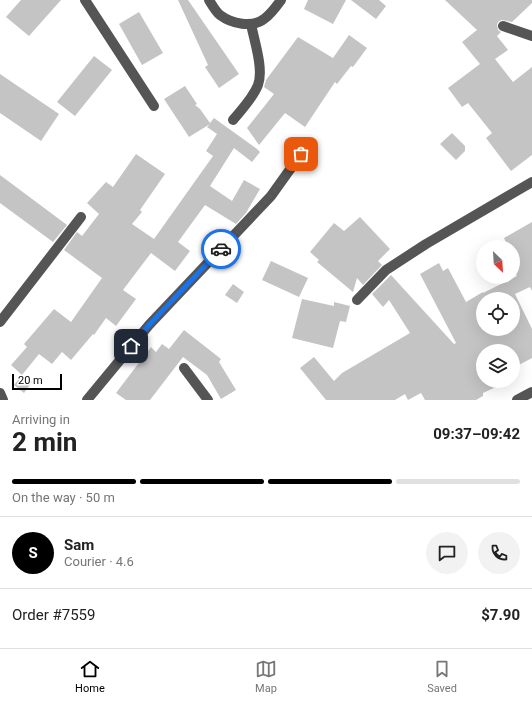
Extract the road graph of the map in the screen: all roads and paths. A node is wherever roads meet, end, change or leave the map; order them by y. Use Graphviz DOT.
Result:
graph roads {
  1 [pos="85,0"];
  2 [pos="209,0"];
  3 [pos="281,0"];
  4 [pos="251,24"];
  5 [pos="503,26"];
  6 [pos="532,36"];
  7 [pos="154,106"];
  8 [pos="234,120"];
  9 [pos="301,154"];
  10 [pos="532,182"];
  11 [pos="81,217"];
  12 [pos="357,300"];
  13 [pos="0,322"];
  14 [pos="184,368"];
  15 [pos="532,392"];
  16 [pos="0,393"];
  17 [pos="3,400"];
  18 [pos="87,400"];
  19 [pos="208,400"];
  20 [pos="517,400"];
  1 -- 7 [label="street"];
  2 -- 4 [label="street"];
  3 -- 4 [label="street"];
  4 -- 8 [label="street"];
  5 -- 6 [label="street"];
  9 -- 18 [label="street"];
  10 -- 12 [label="street"];
  11 -- 13 [label="street"];
  14 -- 19 [label="street"];
  15 -- 20 [label="street"];
  16 -- 17 [label="street"];
}
